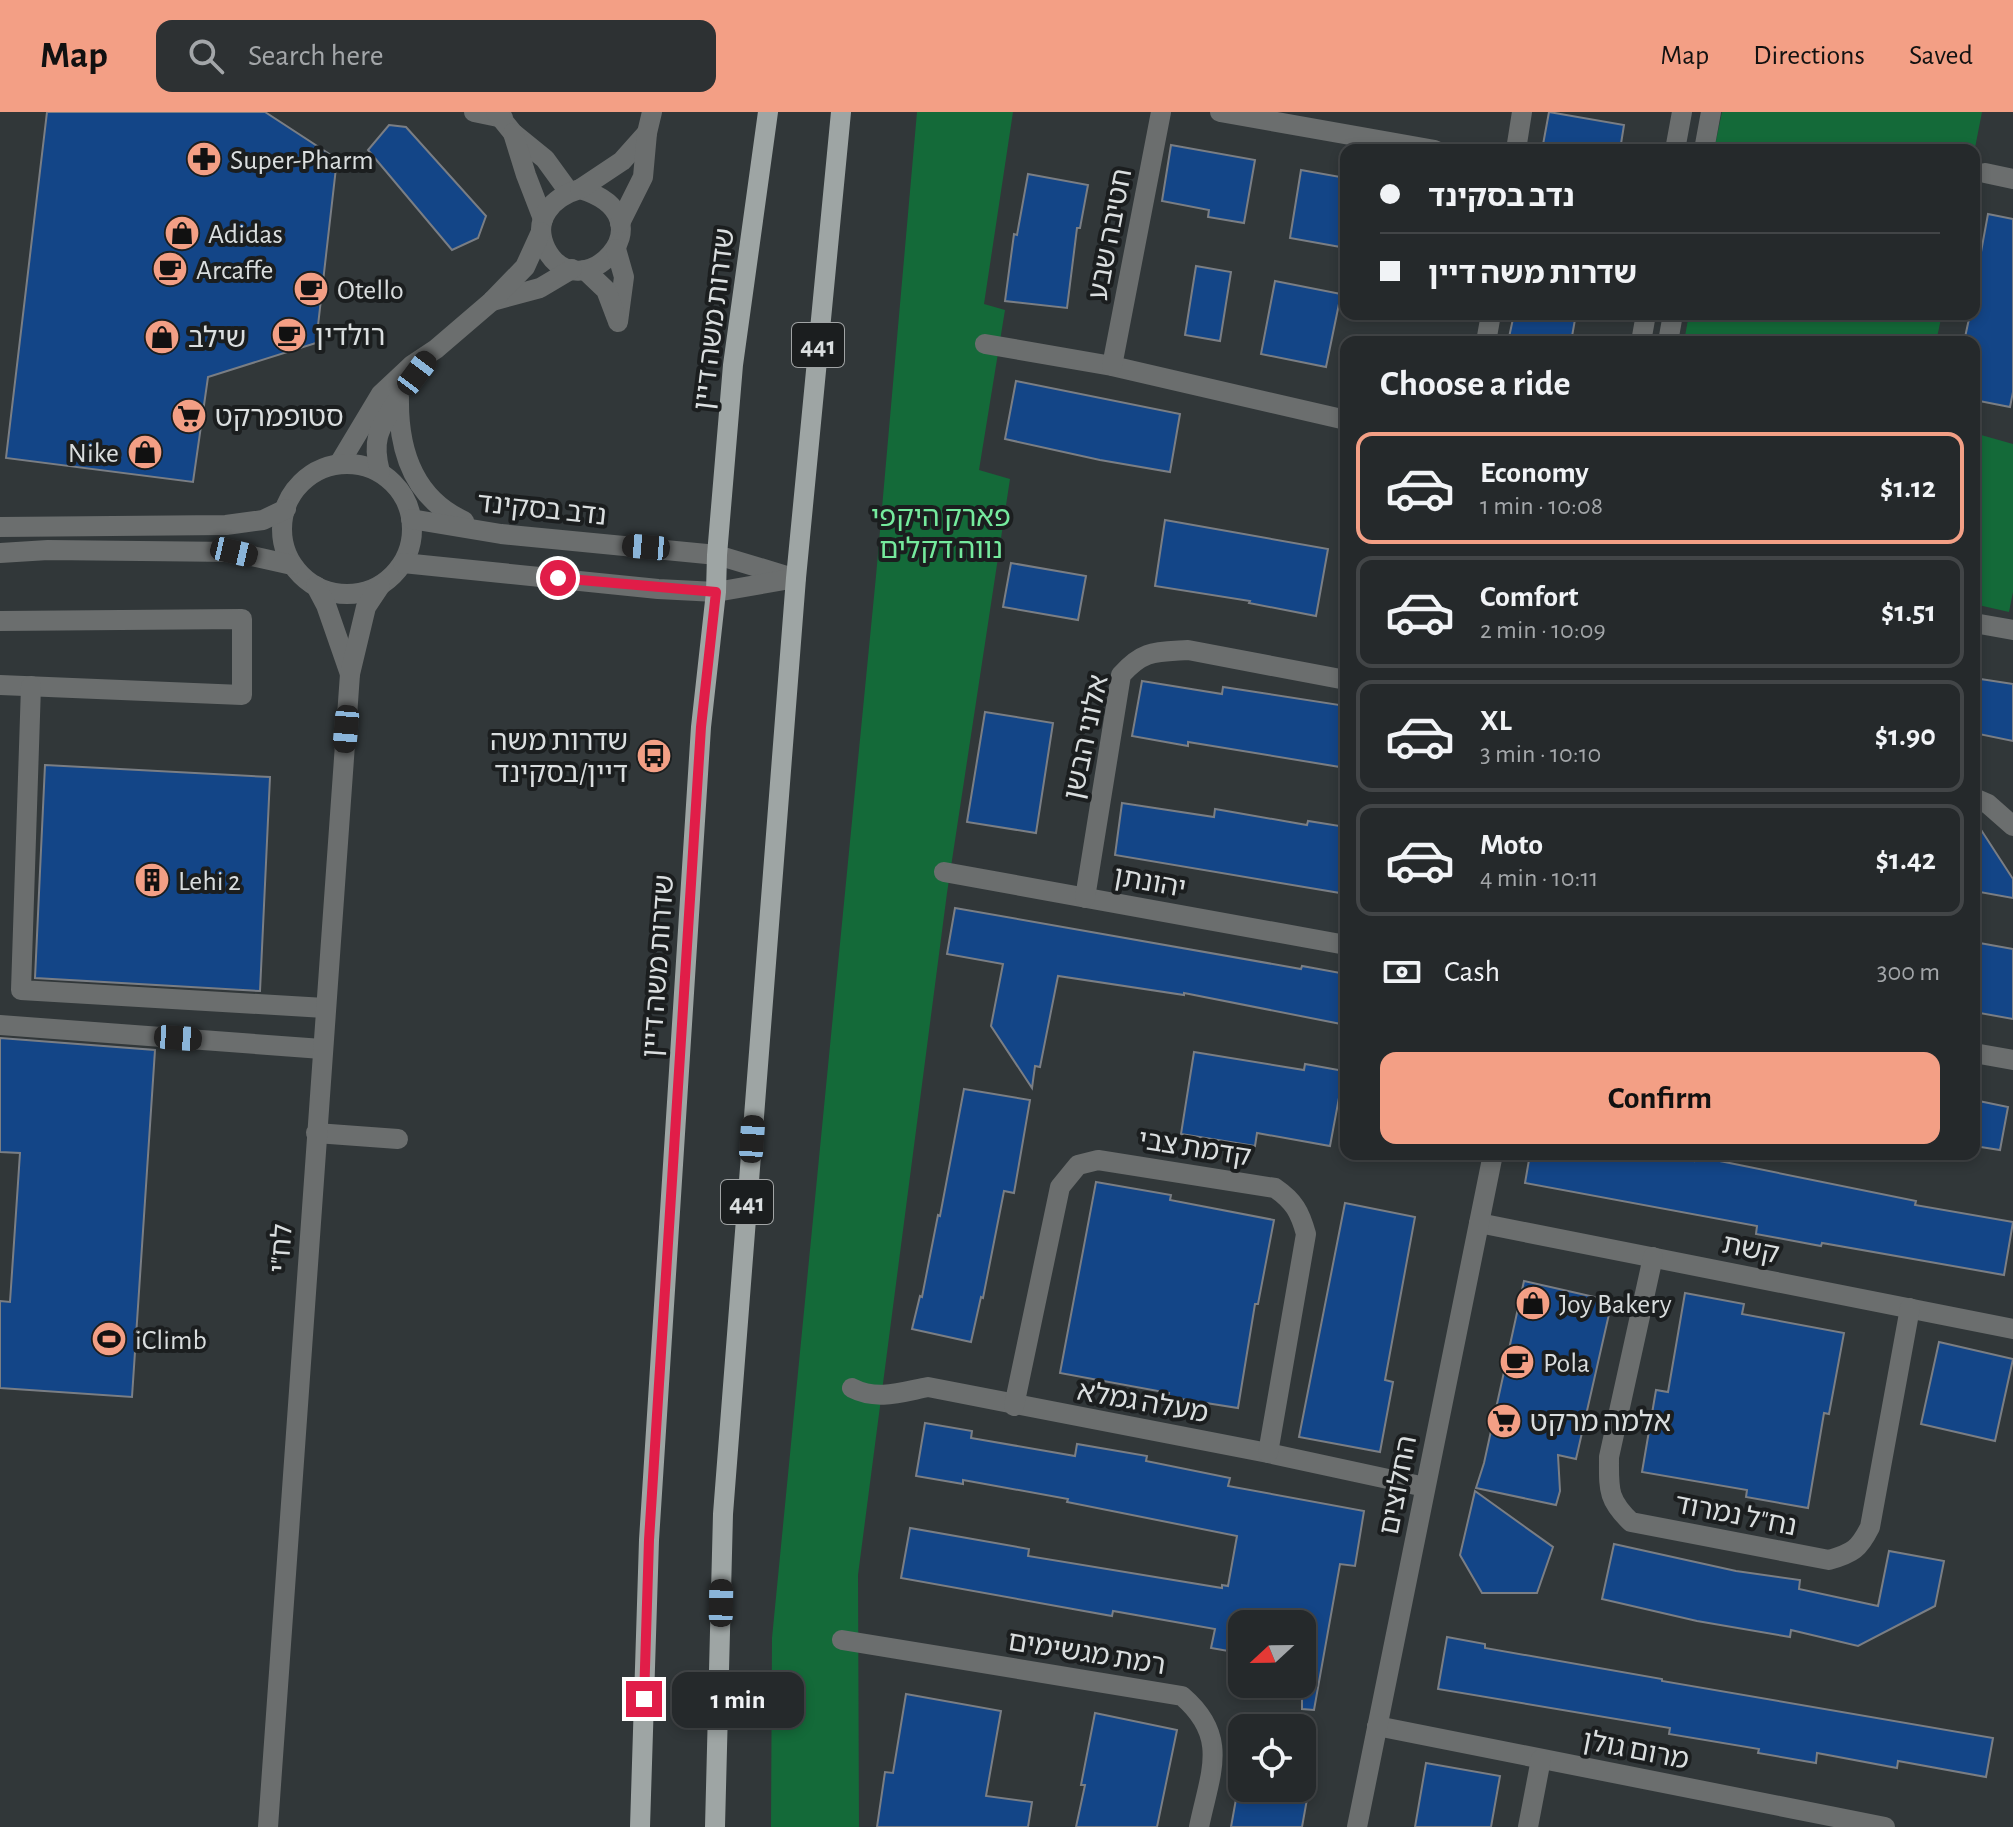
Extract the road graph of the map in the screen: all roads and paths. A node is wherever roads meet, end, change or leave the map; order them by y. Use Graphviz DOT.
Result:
graph roads {
  1 [pos="474,112"];
  2 [pos="652,112"];
  3 [pos="768,112"];
  4 [pos="841,112"];
  5 [pos="1161,112"];
  6 [pos="1220,112"];
  7 [pos="1522,112"];
  8 [pos="1682,112"];
  9 [pos="1711,112"];
  10 [pos="504,121"];
  11 [pos="647,133"];
  12 [pos="1401,144"];
  13 [pos="1517,144"];
  14 [pos="1676,144"];
  15 [pos="1705,144"];
  16 [pos="1985,173"];
  17 [pos="2013,179"];
  18 [pos="575,190"];
  19 [pos="620,223"];
  20 [pos="542,225"];
  21 [pos="616,249"];
  22 [pos="578,270"];
  23 [pos="492,301"];
  24 [pos="993,345"];
  25 [pos="436,349"];
  26 [pos="1112,366"];
  27 [pos="399,397"];
  28 [pos="1340,419"];
  29 [pos="339,464"];
  30 [pos="380,472"];
  31 [pos="286,509"];
  32 [pos="411,519"];
  33 [pos="0,527"];
  34 [pos="489,533"];
  35 [pos="0,553"];
  36 [pos="717,555"];
  37 [pos="403,563"];
  38 [pos="292,565"];
  39 [pos="796,578"];
  40 [pos="316,586"];
  41 [pos="380,586"];
  42 [pos="716,592"];
  43 [pos="0,621"];
  44 [pos="1980,624"];
  45 [pos="2013,630"];
  46 [pos="350,674"];
  47 [pos="1340,679"];
  48 [pos="0,685"];
  49 [pos="31,686"];
  50 [pos="1980,801"];
  51 [pos="2013,826"];
  52 [pos="947,873"];
  53 [pos="1085,898"];
  54 [pos="1340,944"];
  55 [pos="325,1008"];
  56 [pos="0,1025"];
  57 [pos="322,1049"];
  58 [pos="1980,1054"];
  59 [pos="2013,1060"];
  60 [pos="316,1133"];
  61 [pos="398,1139"];
  62 [pos="1492,1160"];
  63 [pos="1479,1223"];
  64 [pos="1653,1257"];
  65 [pos="1910,1308"];
  66 [pos="2013,1329"];
  67 [pos="859,1392"];
  68 [pos="1014,1406"];
  69 [pos="1268,1453"];
  70 [pos="1425,1487"];
  71 [pos="842,1640"];
  72 [pos="1377,1726"];
  73 [pos="1541,1759"];
  74 [pos="1793,1818"];
  75 [pos="268,1827"];
  76 [pos="640,1827"];
  77 [pos="715,1827"];
  78 [pos="1199,1827"];
  79 [pos="1357,1827"];
  80 [pos="1528,1827"];
  81 [pos="1885,1827"];
  1 -- 10 [label="street"];
  2 -- 11 [label="street"];
  3 -- 36 [label="main road, שדרות משה דיין"];
  4 -- 39 [label="main road, 441"];
  5 -- 26 [label="street, חטיבה שבע"];
  6 -- 12 [label="street"];
  7 -- 13 [label="street"];
  8 -- 14 [label="street"];
  9 -- 15 [label="street"];
  10 -- 18 [label="street"];
  10 -- 20 [label="street"];
  11 -- 18 [label="street"];
  11 -- 19 [label="street"];
  16 -- 17 [label="street"];
  18 -- 19 [label="street"];
  18 -- 20 [label="street"];
  19 -- 21 [label="street"];
  20 -- 22 [label="street"];
  20 -- 23 [label="street"];
  21 -- 22 [label="street"];
  21 -- 22 [label="street"];
  22 -- 23 [label="street"];
  23 -- 25 [label="street"];
  24 -- 26 [label="street"];
  25 -- 27 [label="street"];
  25 -- 29 [label="street"];
  26 -- 28 [label="street"];
  27 -- 30 [label="street"];
  27 -- 34 [label="street"];
  29 -- 30 [label="street"];
  29 -- 31 [label="street"];
  30 -- 32 [label="street"];
  31 -- 33 [label="street"];
  31 -- 38 [label="street"];
  32 -- 34 [label="street, נדב בסקינד"];
  32 -- 37 [label="street"];
  34 -- 36 [label="street, נדב בסקינד"];
  35 -- 38 [label="street"];
  36 -- 39 [label="street, נדב בסקינד"];
  36 -- 42 [label="main road, שדרות משה דיין"];
  37 -- 41 [label="street"];
  37 -- 42 [label="street"];
  38 -- 40 [label="street"];
  39 -- 42 [label="street"];
  39 -- 77 [label="main road, 441"];
  40 -- 41 [label="street"];
  40 -- 46 [label="street, לח\"י"];
  41 -- 46 [label="street, לח\"י"];
  42 -- 76 [label="main road, שדרות משה דיין"];
  43 -- 49 [label="street"];
  44 -- 45 [label="street"];
  46 -- 55 [label="street, לח\"י"];
  47 -- 53 [label="street, אלוני הבשן"];
  48 -- 49 [label="street"];
  49 -- 55 [label="street"];
  50 -- 51 [label="street"];
  52 -- 53 [label="street, יהונתן"];
  53 -- 54 [label="street, יהונתן"];
  55 -- 57 [label="street, לח\"י"];
  56 -- 57 [label="street"];
  57 -- 60 [label="street, לח\"י"];
  58 -- 59 [label="street"];
  60 -- 61 [label="street"];
  60 -- 75 [label="street, לח\"י"];
  62 -- 63 [label="street, החלוצים"];
  63 -- 64 [label="street, קשת"];
  63 -- 70 [label="street, החלוצים"];
  64 -- 65 [label="street, קשת"];
  64 -- 65 [label="street, נח\"ל נמרוד"];
  65 -- 66 [label="street, קשת"];
  67 -- 68 [label="street, מעלה גמלא"];
  68 -- 69 [label="street, מעלה גמלא"];
  68 -- 69 [label="street, קדמת צבי"];
  69 -- 70 [label="street, מעלה גמלא"];
  70 -- 72 [label="street, החלוצים"];
  71 -- 78 [label="street, רמת מגשימים"];
  72 -- 73 [label="street, מרום גולן"];
  72 -- 79 [label="street, החלוצים"];
  73 -- 74 [label="street, מרום גולן"];
  73 -- 80 [label="street"];
  74 -- 81 [label="street, מרום גולן"];
}
